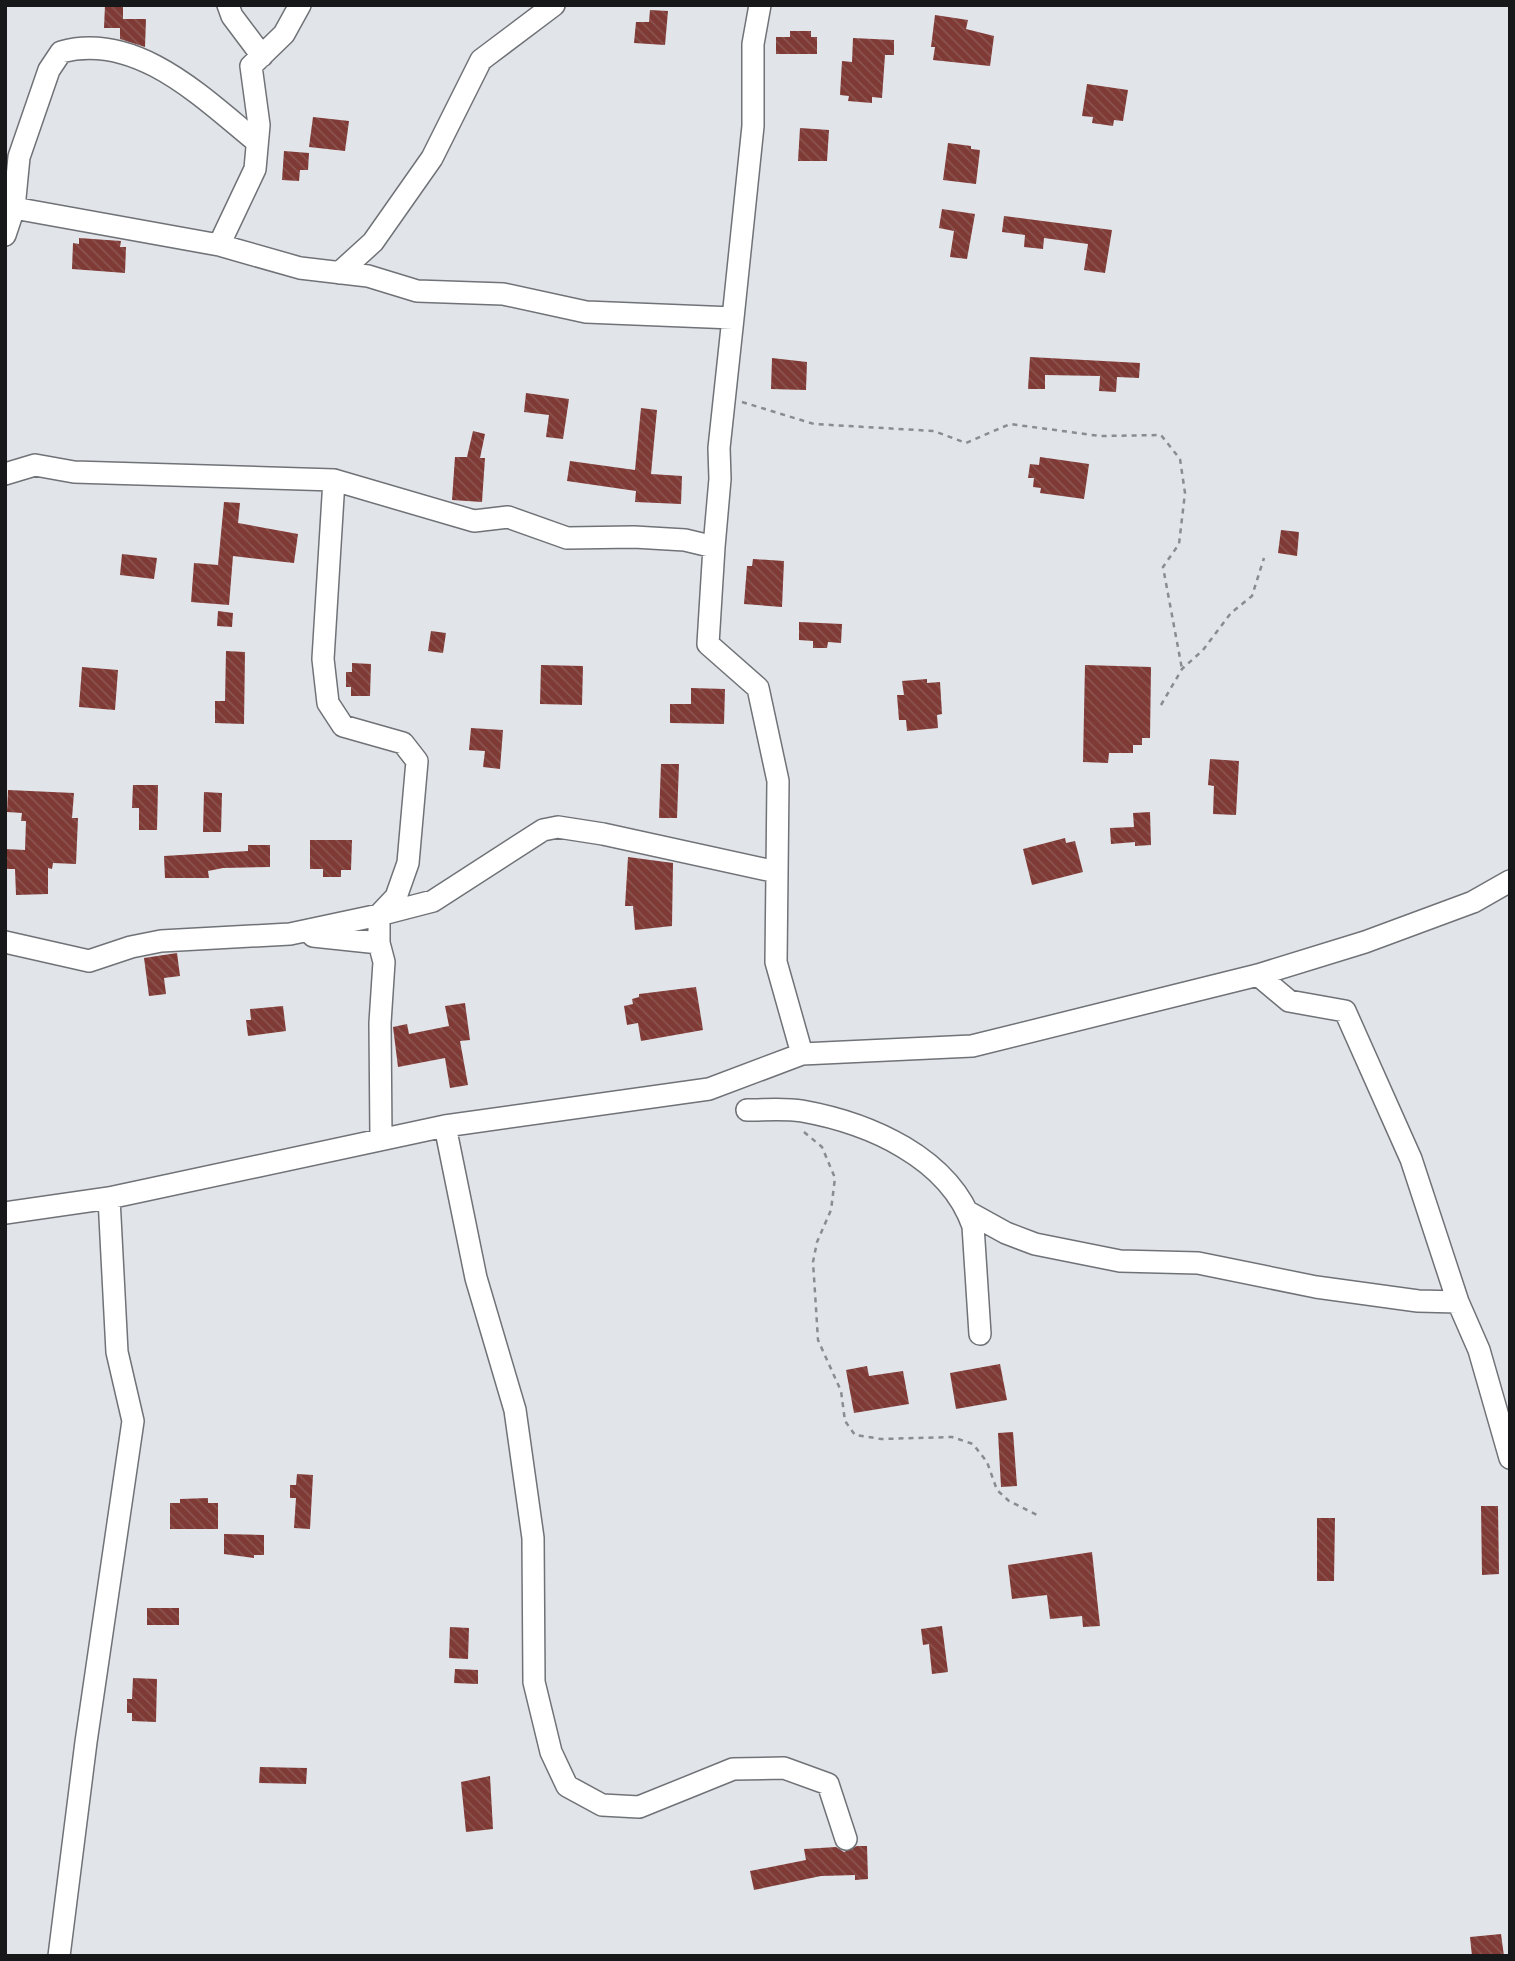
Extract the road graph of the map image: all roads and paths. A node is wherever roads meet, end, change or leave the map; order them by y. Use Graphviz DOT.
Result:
graph roads {
  1 [pos="228,5"];
  2 [pos="300,5"];
  3 [pos="554,5"];
  4 [pos="760,5"];
  5 [pos="262,56"];
  6 [pos="257,142"];
  7 [pos="10,207"];
  8 [pos="5,235"];
  9 [pos="219,244"];
  10 [pos="339,272"];
  11 [pos="733,318"];
  12 [pos="725,397"];
  13 [pos="5,474"];
  14 [pos="334,480"];
  15 [pos="714,547"];
  16 [pos="1264,558"];
  17 [pos="1182,669"];
  18 [pos="1161,705"];
  19 [pos="777,872"];
  20 [pos="1510,881"];
  21 [pos="379,915"];
  22 [pos="290,934"];
  23 [pos="5,942"];
  24 [pos="379,943"];
  25 [pos="1258,975"];
  26 [pos="802,1054"];
  27 [pos="747,1110"];
  28 [pos="444,1126"];
  29 [pos="794,1127"];
  30 [pos="381,1139"];
  31 [pos="109,1198"];
  32 [pos="968,1212"];
  33 [pos="5,1213"];
  34 [pos="1458,1302"];
  35 [pos="980,1334"];
  36 [pos="1510,1458"];
  37 [pos="1039,1516"];
  38 [pos="846,1839"];
  39 [pos="59,1956"];
  1 -- 5 [label="street"];
  2 -- 5 [label="street"];
  3 -- 10 [label="street"];
  4 -- 11 [label="street"];
  5 -- 6 [label="street"];
  6 -- 7 [label="street"];
  6 -- 9 [label="street"];
  7 -- 8 [label="street"];
  7 -- 9 [label="street"];
  9 -- 10 [label="street"];
  10 -- 11 [label="street"];
  11 -- 12 [label="street"];
  12 -- 15 [label="street"];
  12 -- 17 [label="path"];
  13 -- 14 [label="street"];
  14 -- 15 [label="street"];
  14 -- 21 [label="street"];
  15 -- 19 [label="street"];
  16 -- 17 [label="path"];
  17 -- 18 [label="path"];
  19 -- 21 [label="street"];
  19 -- 26 [label="street"];
  20 -- 25 [label="street"];
  21 -- 22 [label="street"];
  21 -- 24 [label="street"];
  22 -- 23 [label="street"];
  22 -- 24 [label="street"];
  24 -- 30 [label="street"];
  25 -- 26 [label="street"];
  25 -- 34 [label="street"];
  26 -- 28 [label="street"];
  27 -- 32 [label="street"];
  28 -- 30 [label="street"];
  28 -- 38 [label="street"];
  29 -- 37 [label="path"];
  30 -- 31 [label="street"];
  31 -- 33 [label="street"];
  31 -- 39 [label="street"];
  32 -- 34 [label="street"];
  32 -- 35 [label="street"];
  34 -- 36 [label="street"];
}
